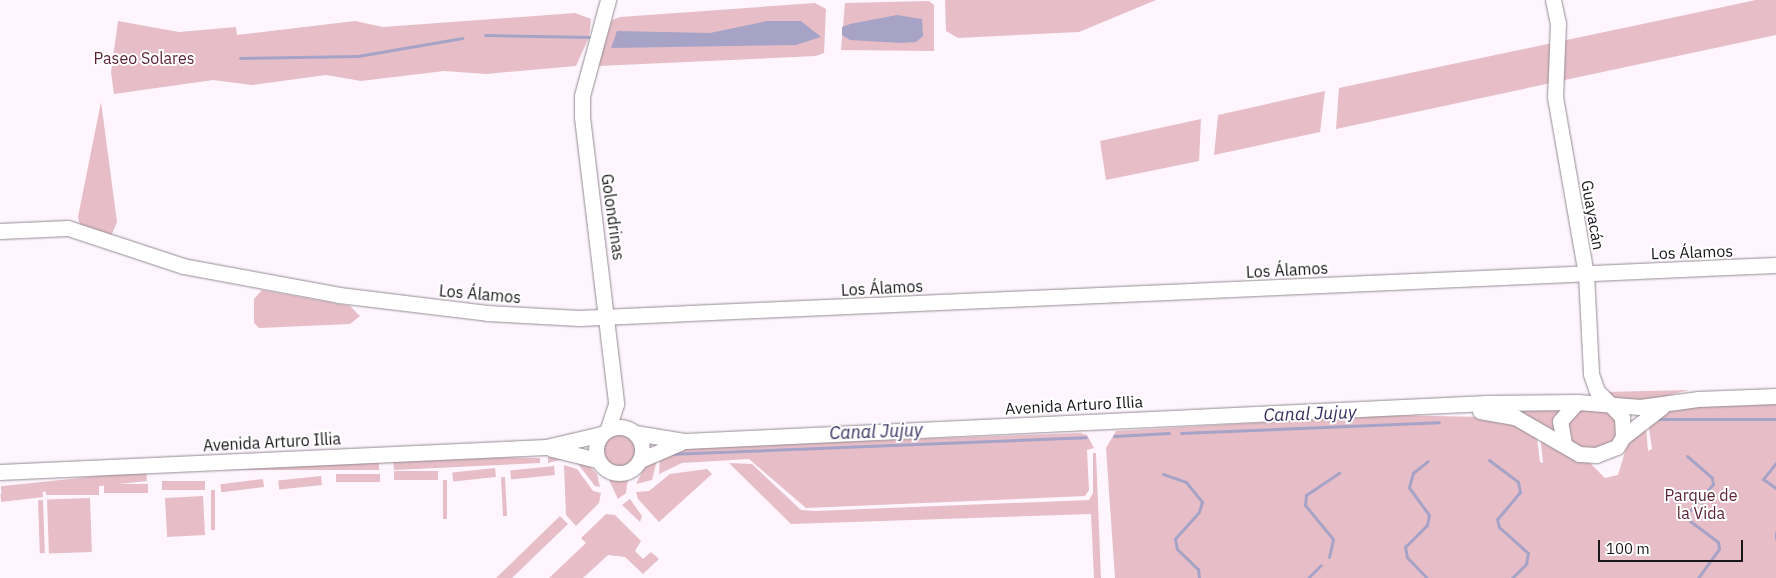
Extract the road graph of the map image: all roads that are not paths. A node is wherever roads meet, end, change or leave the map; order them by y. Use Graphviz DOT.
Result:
graph roads {
  1 [pos="608,0"];
  2 [pos="1553,0"];
  3 [pos="0,231"];
  4 [pos="1776,265"];
  5 [pos="1586,274"];
  6 [pos="608,318"];
  7 [pos="1591,374"];
  8 [pos="1776,396"];
  9 [pos="1577,402"];
  10 [pos="616,404"];
  11 [pos="1611,404"];
  12 [pos="1668,404"];
  13 [pos="1464,407"];
  14 [pos="605,431"];
  15 [pos="633,431"];
  16 [pos="1623,437"];
  17 [pos="685,441"];
  18 [pos="1564,443"];
  19 [pos="546,447"];
  20 [pos="597,460"];
  21 [pos="640,460"];
  22 [pos="0,472"];
  1 -- 6 [label="street, Golondrinas"];
  2 -- 5 [label="street, Guayacán"];
  3 -- 6 [label="street, Los Álamos"];
  4 -- 5 [label="street, Los Álamos"];
  5 -- 6 [label="street, Los Álamos"];
  5 -- 7 [label="street, Guayacán"];
  6 -- 10 [label="street, Golondrinas"];
  7 -- 9 [label="street, Guayacán"];
  7 -- 11 [label="street, Guayacán"];
  8 -- 12 [label="street"];
  9 -- 11 [label="street"];
  9 -- 13 [label="street, Avenida Arturo Illia"];
  9 -- 18 [label="street"];
  10 -- 14 [label="street, Golondrinas"];
  10 -- 15 [label="street, Golondrinas"];
  11 -- 12 [label="street"];
  11 -- 16 [label="street"];
  12 -- 16 [label="street"];
  13 -- 17 [label="street, Avenida Arturo Illia"];
  13 -- 18 [label="street, Avenida Arturo Illia"];
  14 -- 15 [label="street"];
  14 -- 19 [label="street, Avenida Arturo Illia"];
  14 -- 20 [label="street"];
  15 -- 17 [label="street, Avenida Arturo Illia"];
  15 -- 21 [label="street"];
  16 -- 18 [label="street"];
  17 -- 21 [label="street, Avenida Arturo Illia"];
  19 -- 20 [label="street, Avenida Arturo Illia"];
  19 -- 22 [label="street, Avenida Arturo Illia"];
  20 -- 21 [label="street"];
}
